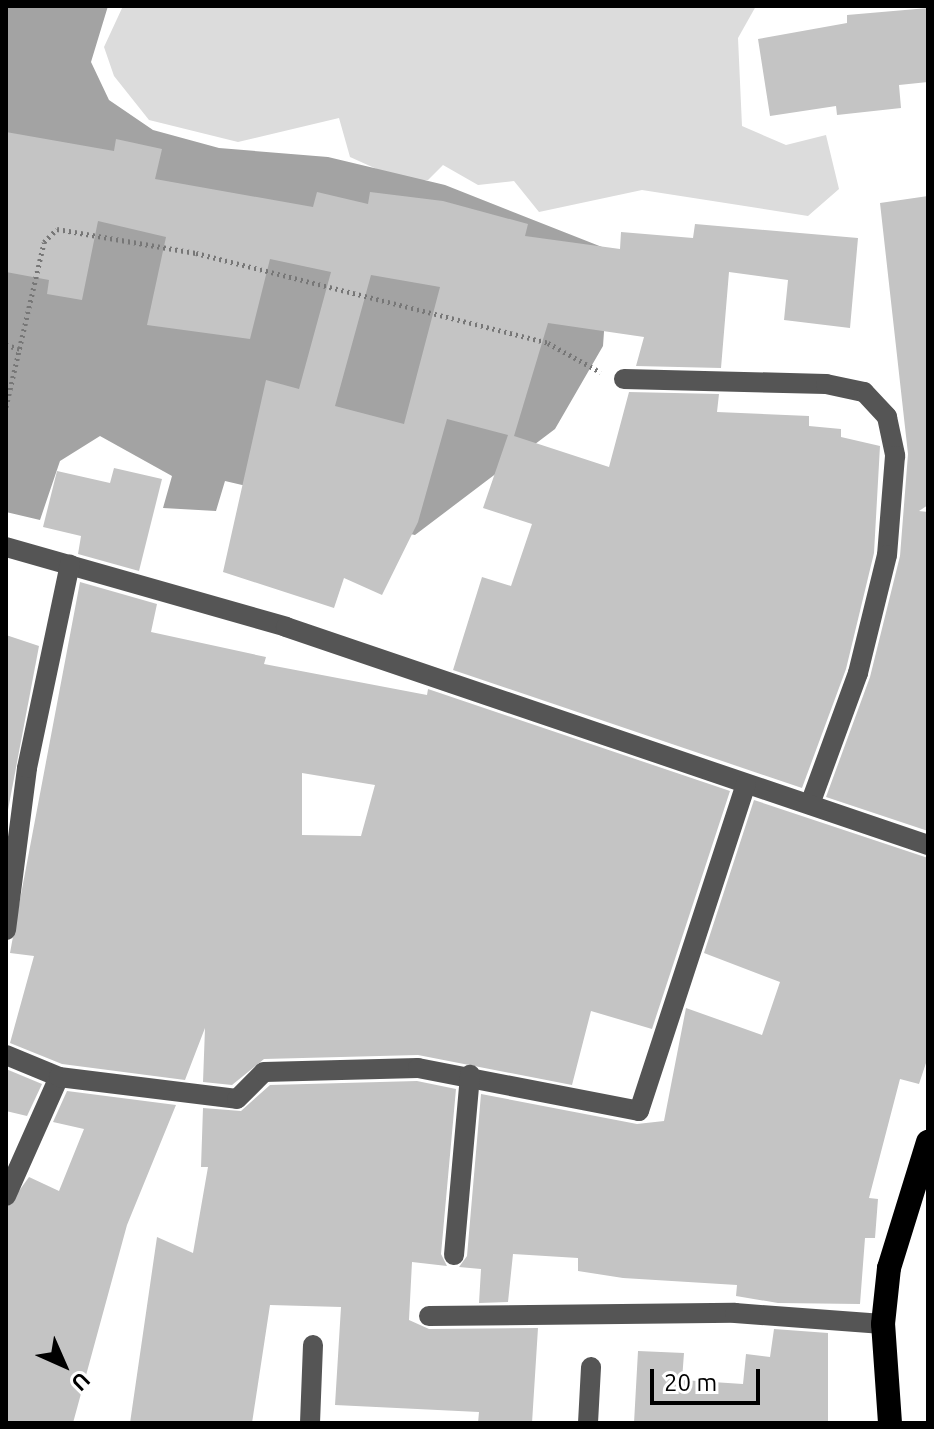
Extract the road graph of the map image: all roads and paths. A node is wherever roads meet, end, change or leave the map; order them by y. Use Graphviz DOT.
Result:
graph roads {
  1 [pos="6,345"];
  2 [pos="21,349"];
  3 [pos="624,379"];
  4 [pos="6,407"];
  5 [pos="6,547"];
  6 [pos="70,564"];
  7 [pos="746,784"];
  8 [pos="810,804"];
  9 [pos="928,845"];
  10 [pos="6,930"];
  11 [pos="6,1055"];
  12 [pos="470,1075"];
  13 [pos="59,1077"];
  14 [pos="925,1158"];
  15 [pos="6,1196"];
  16 [pos="454,1255"];
  17 [pos="429,1316"];
  18 [pos="883,1324"];
  19 [pos="313,1345"];
  20 [pos="591,1367"];
  21 [pos="310,1423"];
  22 [pos="588,1423"];
  23 [pos="890,1423"];
  1 -- 2 [label="path"];
  2 -- 3 [label="path"];
  2 -- 4 [label="path"];
  3 -- 8 [label="street"];
  5 -- 6 [label="street"];
  6 -- 7 [label="street"];
  6 -- 10 [label="street"];
  7 -- 8 [label="street"];
  7 -- 12 [label="street"];
  8 -- 9 [label="street"];
  11 -- 13 [label="street"];
  12 -- 13 [label="street"];
  12 -- 16 [label="street"];
  13 -- 15 [label="street"];
  14 -- 18 [label="highway"];
  17 -- 18 [label="street"];
  18 -- 23 [label="highway"];
  19 -- 21 [label="street"];
  20 -- 22 [label="street"];
}
